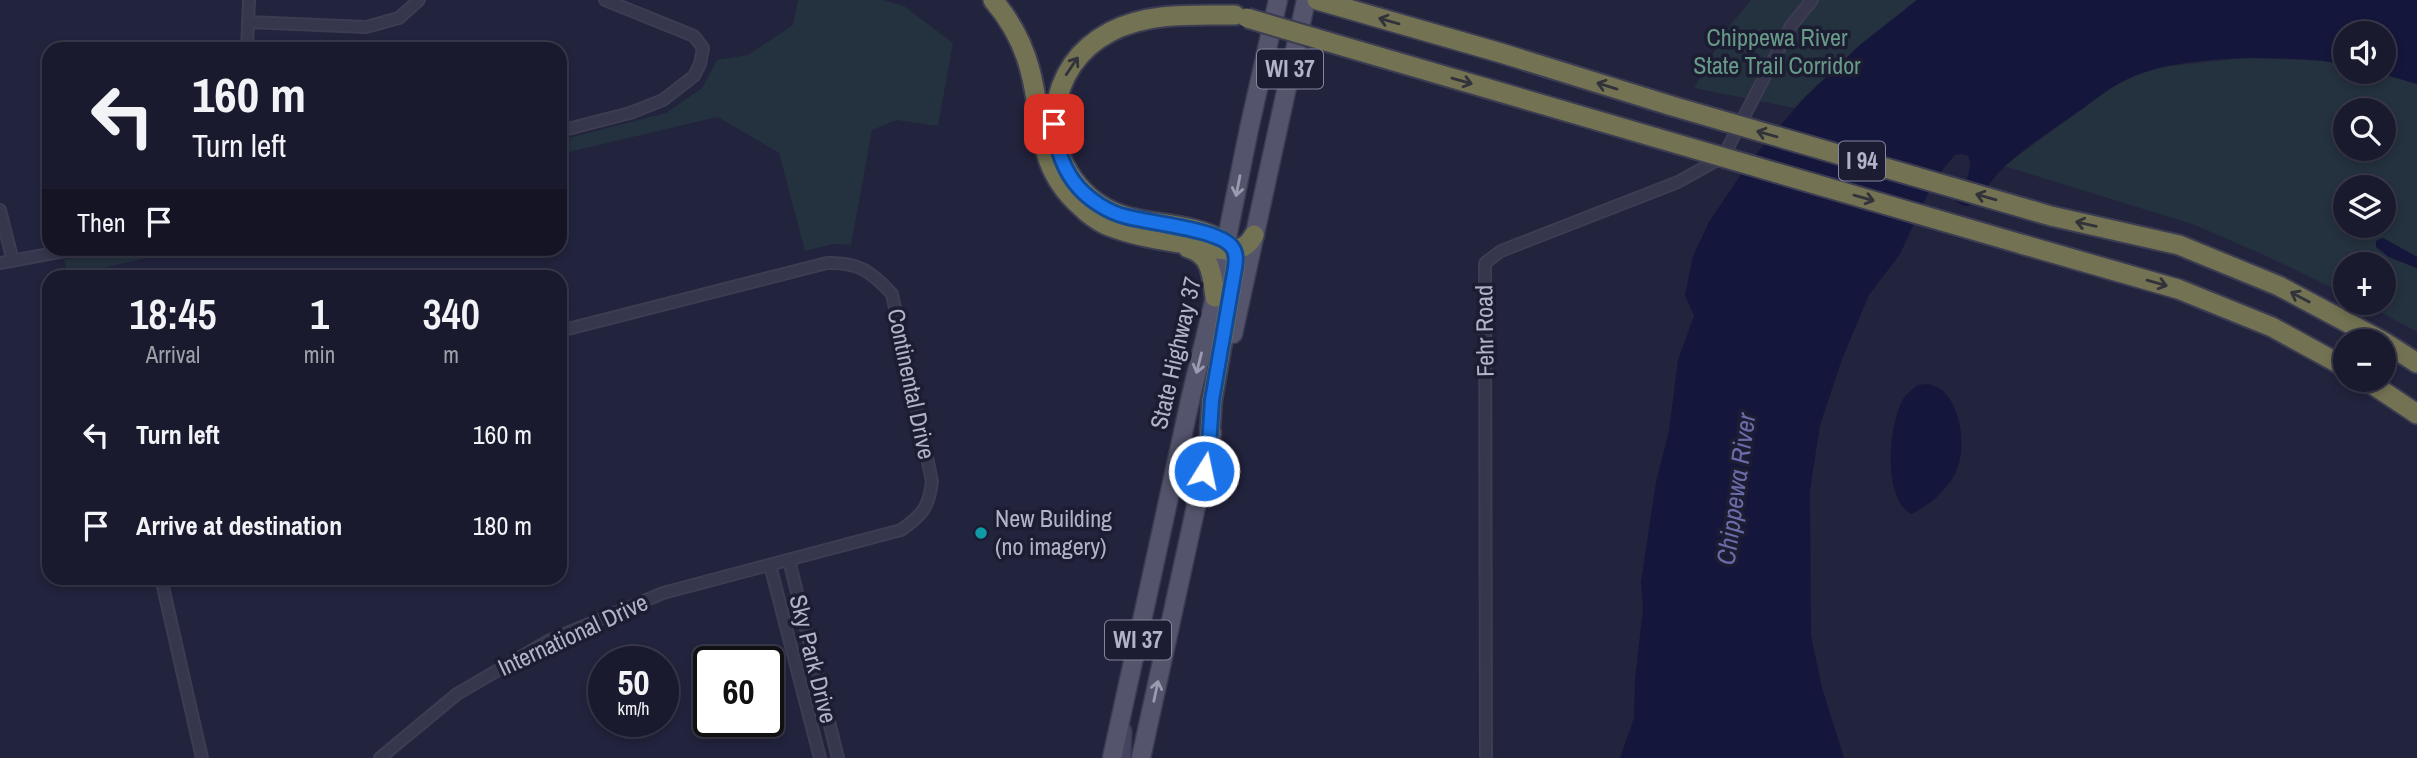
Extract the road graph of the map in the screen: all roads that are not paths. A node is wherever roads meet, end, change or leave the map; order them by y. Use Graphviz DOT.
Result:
graph roads {
  1 [pos="249,0"];
  2 [pos="419,0"];
  3 [pos="605,0"];
  4 [pos="993,0"];
  5 [pos="1184,0"];
  6 [pos="1278,0"];
  7 [pos="1306,0"];
  8 [pos="1812,0"];
  9 [pos="1325,2"];
  10 [pos="1241,17"];
  11 [pos="248,22"];
  12 [pos="247,42"];
  13 [pos="567,129"];
  14 [pos="0,211"];
  15 [pos="1254,235"];
  16 [pos="1153,238"];
  17 [pos="1229,247"];
  18 [pos="42,255"];
  19 [pos="13,261"];
  20 [pos="0,263"];
  21 [pos="1215,297"];
  22 [pos="567,329"];
  23 [pos="2359,329"];
  24 [pos="2396,350"];
  25 [pos="2333,360"];
  26 [pos="2417,363"];
  27 [pos="2384,392"];
  28 [pos="2417,414"];
  29 [pos="1209,446"];
  30 [pos="789,560"];
  31 [pos="770,565"];
  32 [pos="163,585"];
  33 [pos="1126,693"];
  34 [pos="202,758"];
  35 [pos="380,758"];
  36 [pos="820,758"];
  37 [pos="838,758"];
  38 [pos="1112,758"];
  39 [pos="1122,758"];
  40 [pos="1141,758"];
  41 [pos="1486,758"];
  1 -- 11 [label="street"];
  2 -- 11 [label="street"];
  3 -- 13 [label="street"];
  4 -- 16 [label="highway"];
  5 -- 10 [label="highway, I 94"];
  6 -- 17 [label="main road, State Highway 37 / WI 37, one-way"];
  7 -- 15 [label="main road, State Highway 37 / WI 37"];
  8 -- 41 [label="street, Fehr Road"];
  23 -- 9 [label="highway, I 94, one-way, bridge"];
  17 -- 10 [label="highway, one-way"];
  10 -- 25 [label="highway, I 94, one-way, bridge"];
  11 -- 12 [label="street"];
  14 -- 19 [label="street"];
  15 -- 17 [label="highway"];
  15 -- 29 [label="main road, State Highway 37 / WI 37"];
  16 -- 17 [label="highway"];
  16 -- 21 [label="highway"];
  17 -- 21 [label="main road, State Highway 37 / WI 37"];
  17 -- 29 [label="highway"];
  18 -- 19 [label="street"];
  19 -- 20 [label="street"];
  21 -- 33 [label="main road, State Highway 37 / WI 37, one-way"];
  22 -- 30 [label="street, Continental Drive"];
  24 -- 26 [label="highway, I 94"];
  27 -- 28 [label="highway"];
  40 -- 29 [label="main road, State Highway 37 / WI 37, one-way"];
  30 -- 31 [label="street, International Drive"];
  30 -- 37 [label="street, Sky Park Drive"];
  31 -- 35 [label="street, International Drive"];
  31 -- 36 [label="street, Sky Park Drive"];
  32 -- 34 [label="street"];
  33 -- 38 [label="main road, State Highway 37 / WI 37"];
  33 -- 39 [label="street"];
}
